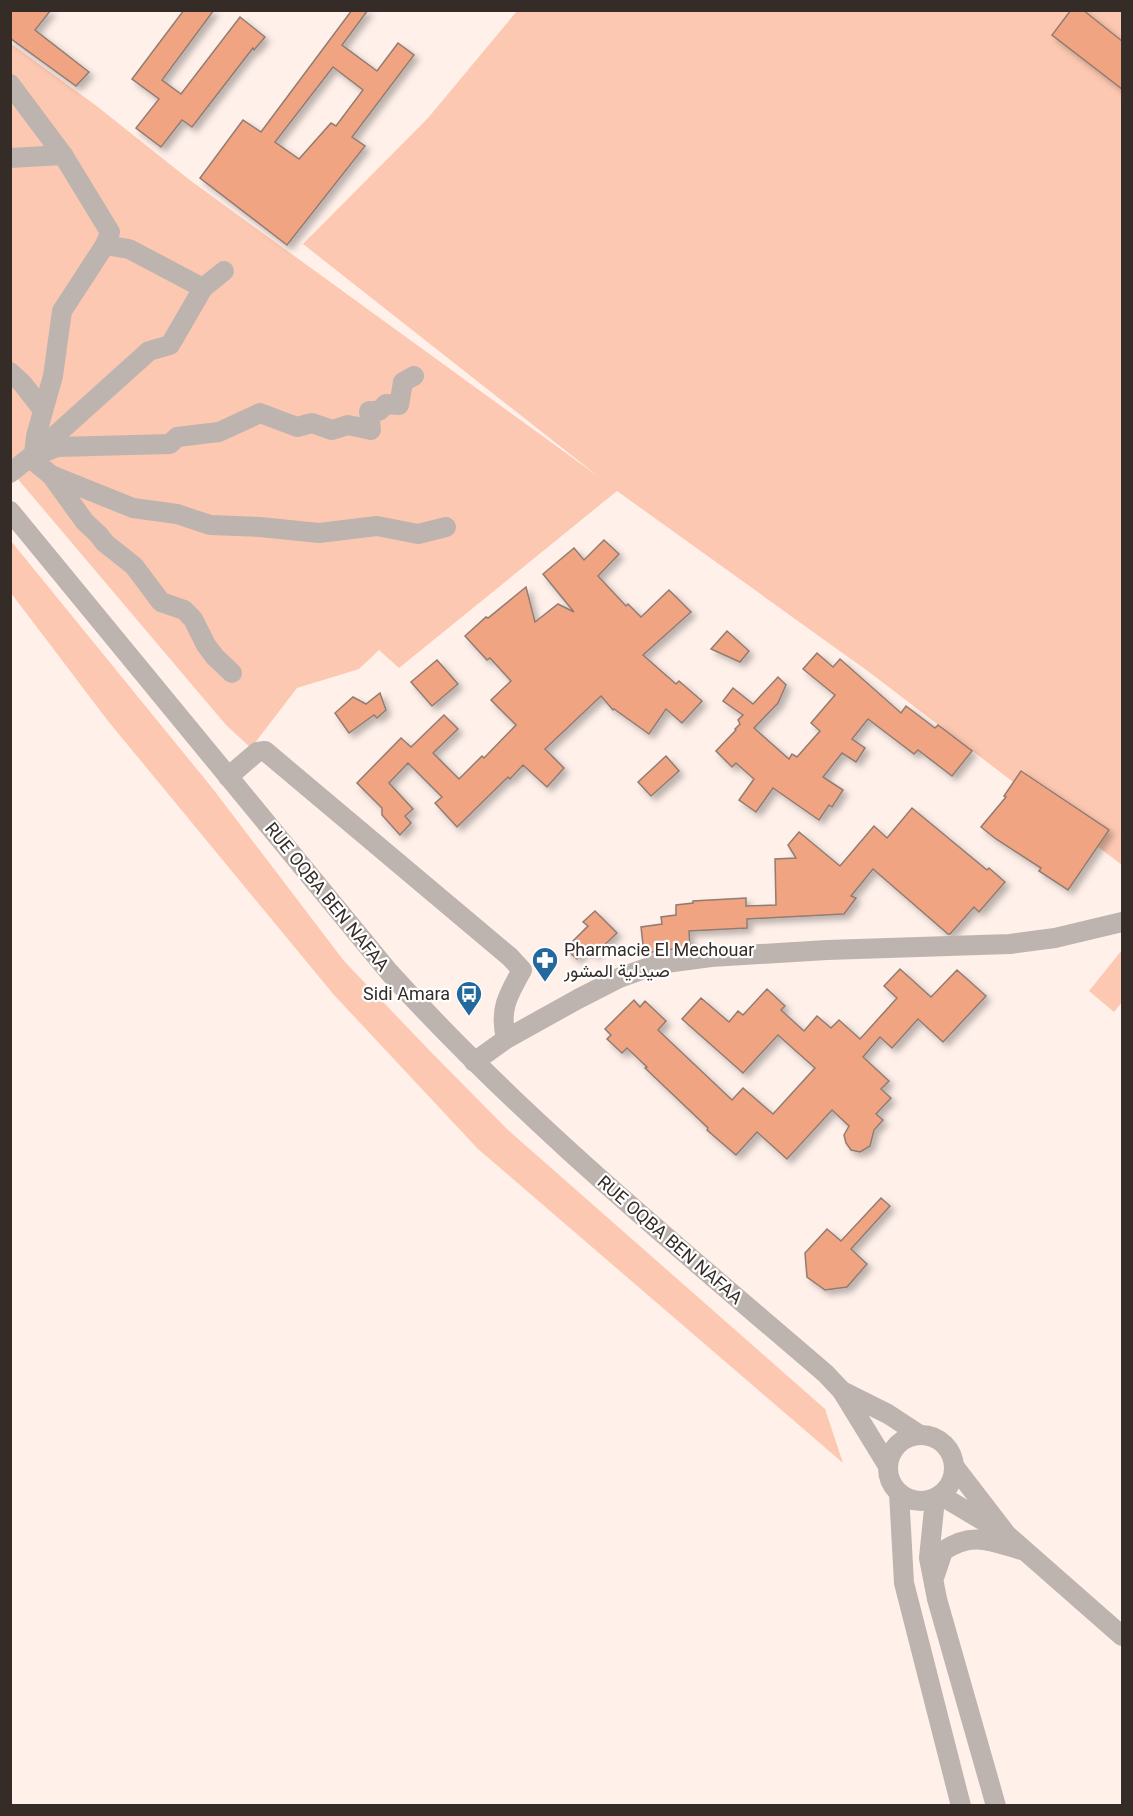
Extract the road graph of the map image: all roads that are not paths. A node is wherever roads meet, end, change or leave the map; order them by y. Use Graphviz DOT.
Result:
graph roads {
  1 [pos="10,84"];
  2 [pos="63,155"];
  3 [pos="10,158"];
  4 [pos="105,245"];
  5 [pos="224,271"];
  6 [pos="203,288"];
  7 [pos="10,372"];
  8 [pos="414,376"];
  9 [pos="43,410"];
  10 [pos="32,456"];
  11 [pos="10,473"];
  12 [pos="51,475"];
  13 [pos="10,511"];
  14 [pos="446,527"];
  15 [pos="232,673"];
  16 [pos="228,777"];
  17 [pos="1122,922"];
  18 [pos="506,1039"];
  19 [pos="474,1062"];
  20 [pos="842,1391"];
  21 [pos="920,1435"];
  22 [pos="888,1466"];
  23 [pos="954,1466"];
  24 [pos="899,1493"];
  25 [pos="937,1497"];
  26 [pos="1007,1535"];
  27 [pos="1025,1551"];
  28 [pos="934,1581"];
  29 [pos="1122,1636"];
  30 [pos="962,1806"];
  31 [pos="996,1806"];
  1 -- 2 [label="street"];
  2 -- 3 [label="street"];
  2 -- 4 [label="street"];
  4 -- 6 [label="street"];
  4 -- 9 [label="street"];
  5 -- 6 [label="street"];
  6 -- 10 [label="street"];
  7 -- 9 [label="street"];
  8 -- 10 [label="street"];
  9 -- 10 [label="street"];
  10 -- 11 [label="street"];
  10 -- 12 [label="street"];
  12 -- 14 [label="street"];
  12 -- 15 [label="street"];
  13 -- 16 [label="street, RUE OQBA BEN NAFAA"];
  16 -- 18 [label="street"];
  16 -- 19 [label="street, RUE OQBA BEN NAFAA"];
  17 -- 18 [label="street"];
  18 -- 19 [label="street"];
  19 -- 20 [label="street, RUE OQBA BEN NAFAA"];
  20 -- 21 [label="street, RUE OQBA BEN NAFAA"];
  20 -- 22 [label="street, RUE OQBA BEN NAFAA"];
  21 -- 22 [label="street"];
  21 -- 23 [label="street"];
  22 -- 24 [label="street"];
  23 -- 25 [label="street"];
  23 -- 26 [label="street"];
  24 -- 25 [label="street"];
  24 -- 30 [label="street"];
  25 -- 26 [label="street"];
  25 -- 28 [label="street"];
  26 -- 27 [label="street"];
  27 -- 28 [label="street"];
  27 -- 29 [label="street"];
  28 -- 31 [label="street"];
}
